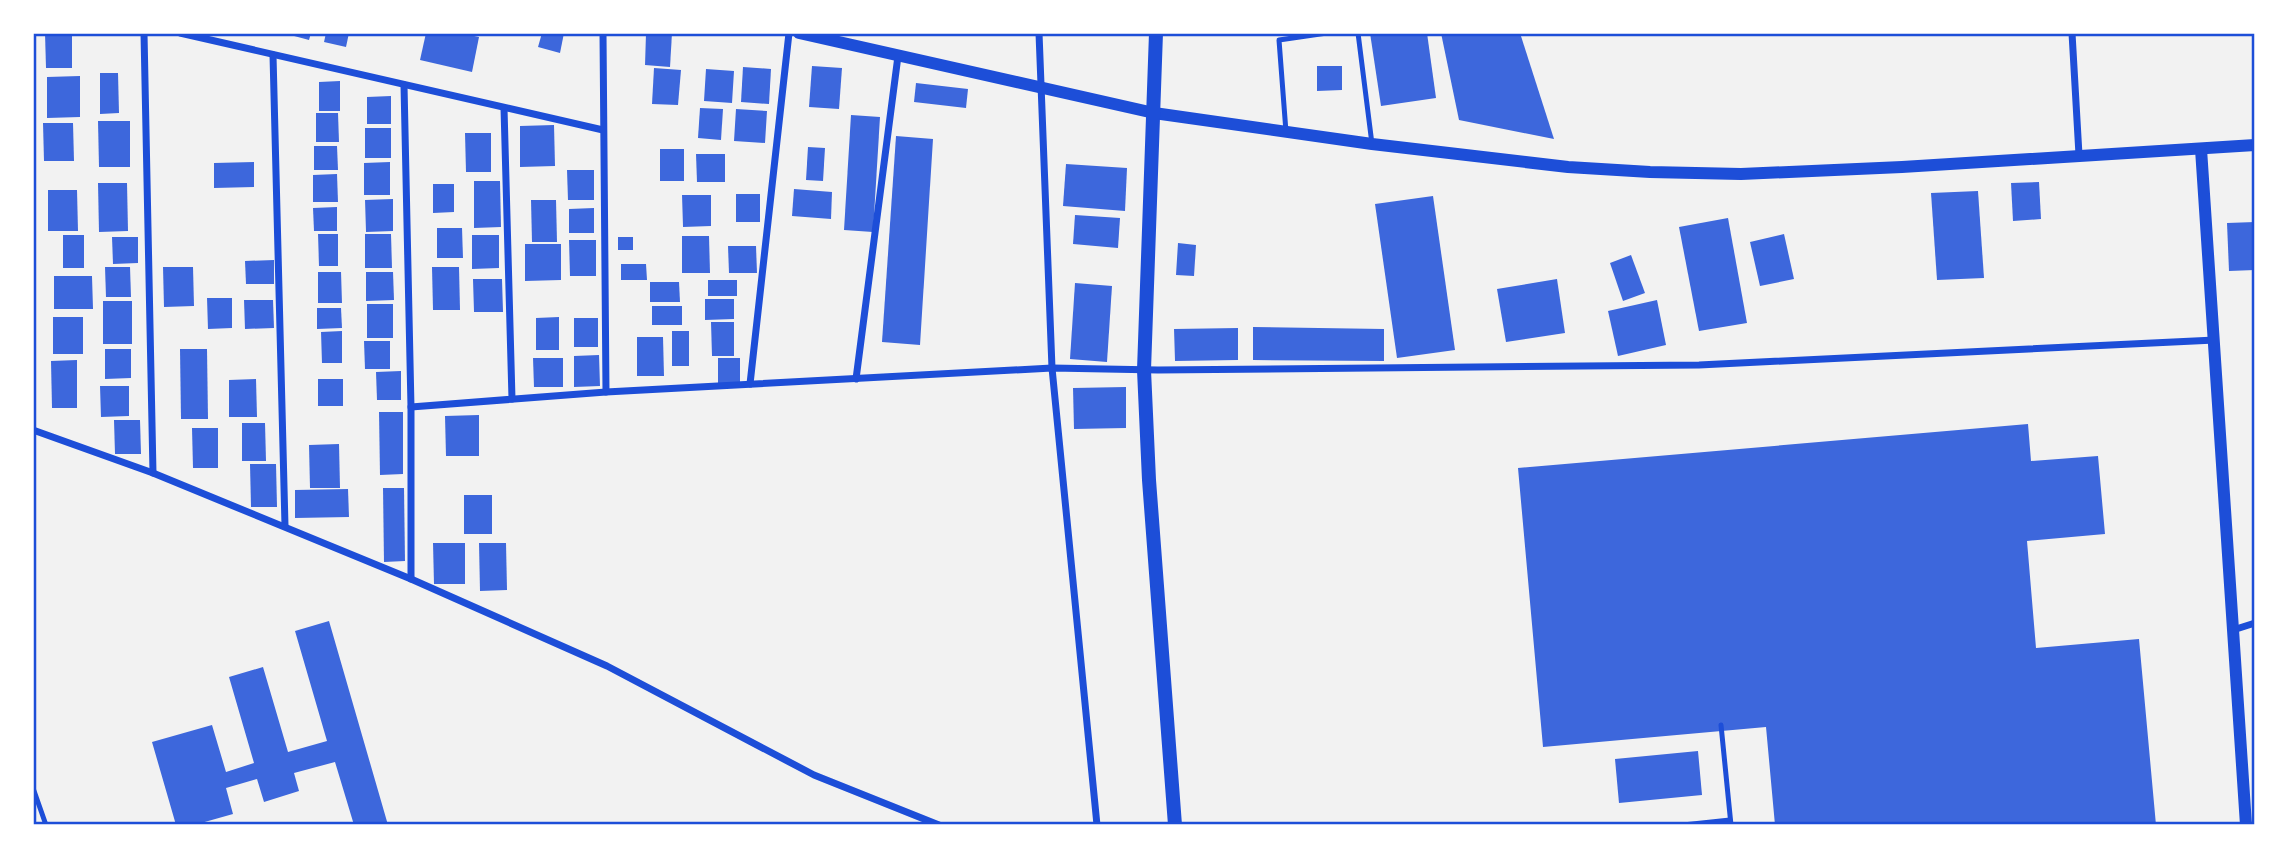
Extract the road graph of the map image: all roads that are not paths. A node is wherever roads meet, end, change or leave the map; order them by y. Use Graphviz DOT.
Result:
graph roads {
  1 [pos="144,33"];
  2 [pos="180,33"];
  3 [pos="603,33"];
  4 [pos="789,33"];
  5 [pos="799,33"];
  6 [pos="1039,33"];
  7 [pos="1156,33"];
  8 [pos="1327,33"];
  9 [pos="1358,33"];
  10 [pos="2072,33"];
  11 [pos="273,55"];
  12 [pos="898,56"];
  13 [pos="404,85"];
  14 [pos="1042,88"];
  15 [pos="504,108"];
  16 [pos="1154,113"];
  17 [pos="603,130"];
  18 [pos="1286,132"];
  19 [pos="1372,144"];
  20 [pos="2255,145"];
  21 [pos="2201,149"];
  22 [pos="2078,155"];
  23 [pos="2215,340"];
  24 [pos="1052,368"];
  25 [pos="1144,370"];
  26 [pos="856,379"];
  27 [pos="750,384"];
  28 [pos="606,392"];
  29 [pos="512,399"];
  30 [pos="411,407"];
  31 [pos="33,430"];
  32 [pos="153,473"];
  33 [pos="285,526"];
  34 [pos="411,579"];
  35 [pos="2255,623"];
  36 [pos="2232,630"];
  37 [pos="1721,725"];
  38 [pos="33,788"];
  39 [pos="1731,822"];
  40 [pos="46,825"];
  41 [pos="939,825"];
  42 [pos="1097,825"];
  43 [pos="1175,825"];
  44 [pos="1683,825"];
  45 [pos="2246,825"];
  1 -- 32 [label="street"];
  2 -- 11 [label="street"];
  3 -- 17 [label="street"];
  4 -- 27 [label="street"];
  5 -- 12 [label="street"];
  6 -- 14 [label="street"];
  7 -- 16 [label="main road"];
  8 -- 18 [label="lane"];
  9 -- 19 [label="lane"];
  10 -- 22 [label="street"];
  11 -- 13 [label="street"];
  11 -- 33 [label="street"];
  12 -- 14 [label="street"];
  12 -- 26 [label="street"];
  13 -- 15 [label="street"];
  13 -- 30 [label="street"];
  14 -- 16 [label="street"];
  14 -- 24 [label="street"];
  15 -- 17 [label="street"];
  15 -- 29 [label="street"];
  16 -- 18 [label="street"];
  16 -- 25 [label="main road"];
  17 -- 28 [label="street"];
  18 -- 19 [label="street"];
  19 -- 22 [label="street"];
  20 -- 21 [label="street"];
  21 -- 22 [label="street"];
  21 -- 23 [label="street"];
  23 -- 25 [label="street"];
  23 -- 36 [label="street"];
  24 -- 25 [label="street"];
  24 -- 26 [label="street"];
  24 -- 42 [label="street"];
  25 -- 43 [label="main road"];
  26 -- 27 [label="street"];
  27 -- 28 [label="street"];
  28 -- 29 [label="street"];
  29 -- 30 [label="street"];
  30 -- 34 [label="street"];
  31 -- 32 [label="street"];
  32 -- 33 [label="street"];
  33 -- 34 [label="street"];
  34 -- 41 [label="street"];
  35 -- 36 [label="street"];
  36 -- 45 [label="street"];
  37 -- 39 [label="lane"];
  38 -- 40 [label="lane"];
  39 -- 44 [label="lane"];
}
